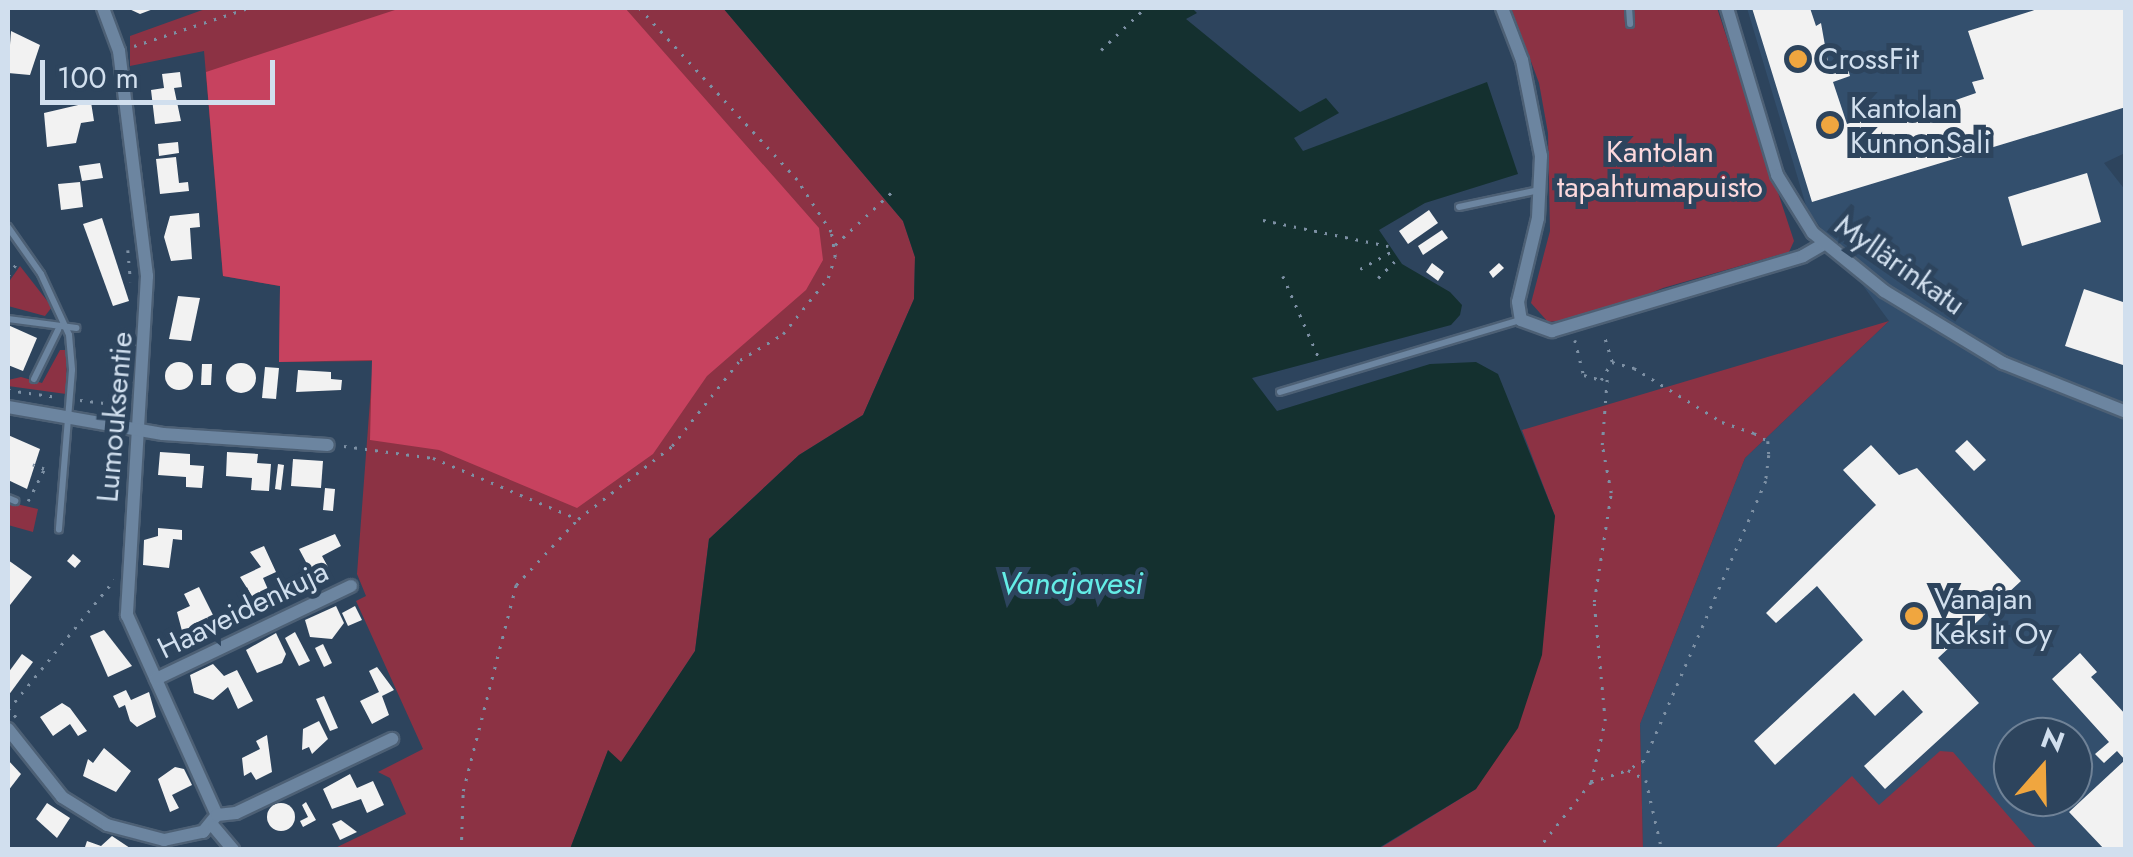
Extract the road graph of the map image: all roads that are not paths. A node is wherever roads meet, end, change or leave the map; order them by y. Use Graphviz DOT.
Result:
graph roads {
  1 [pos="102,8"];
  2 [pos="1502,8"];
  3 [pos="1629,8"];
  4 [pos="1727,8"];
  5 [pos="1630,24"];
  6 [pos="1540,190"];
  7 [pos="1459,207"];
  8 [pos="8,227"];
  9 [pos="1824,244"];
  10 [pos="8,318"];
  11 [pos="1521,320"];
  12 [pos="76,328"];
  13 [pos="62,330"];
  14 [pos="34,379"];
  15 [pos="1280,392"];
  16 [pos="8,407"];
  17 [pos="2126,412"];
  18 [pos="68,416"];
  19 [pos="139,426"];
  20 [pos="328,445"];
  21 [pos="59,529"];
  22 [pos="351,586"];
  23 [pos="156,679"];
  24 [pos="8,729"];
  25 [pos="392,739"];
  26 [pos="216,821"];
  27 [pos="232,850"];
  1 -- 19 [label="street, Lumouksentie"];
  2 -- 6 [label="street"];
  3 -- 5 [label="lane"];
  4 -- 9 [label="street, Myllärinkatu"];
  6 -- 7 [label="lane"];
  6 -- 11 [label="street"];
  8 -- 13 [label="lane"];
  9 -- 11 [label="street"];
  9 -- 17 [label="street, Myllärinkatu"];
  10 -- 13 [label="lane"];
  11 -- 15 [label="lane"];
  12 -- 13 [label="lane"];
  13 -- 14 [label="lane"];
  13 -- 18 [label="lane"];
  16 -- 18 [label="street"];
  18 -- 19 [label="street"];
  18 -- 21 [label="lane"];
  19 -- 20 [label="street"];
  19 -- 23 [label="street, Lumouksentie"];
  22 -- 23 [label="street, Haaveidenkuja"];
  23 -- 26 [label="street, Lumouksentie"];
  24 -- 26 [label="street"];
  25 -- 26 [label="street"];
  26 -- 27 [label="street, Lumouksentie"];
}
